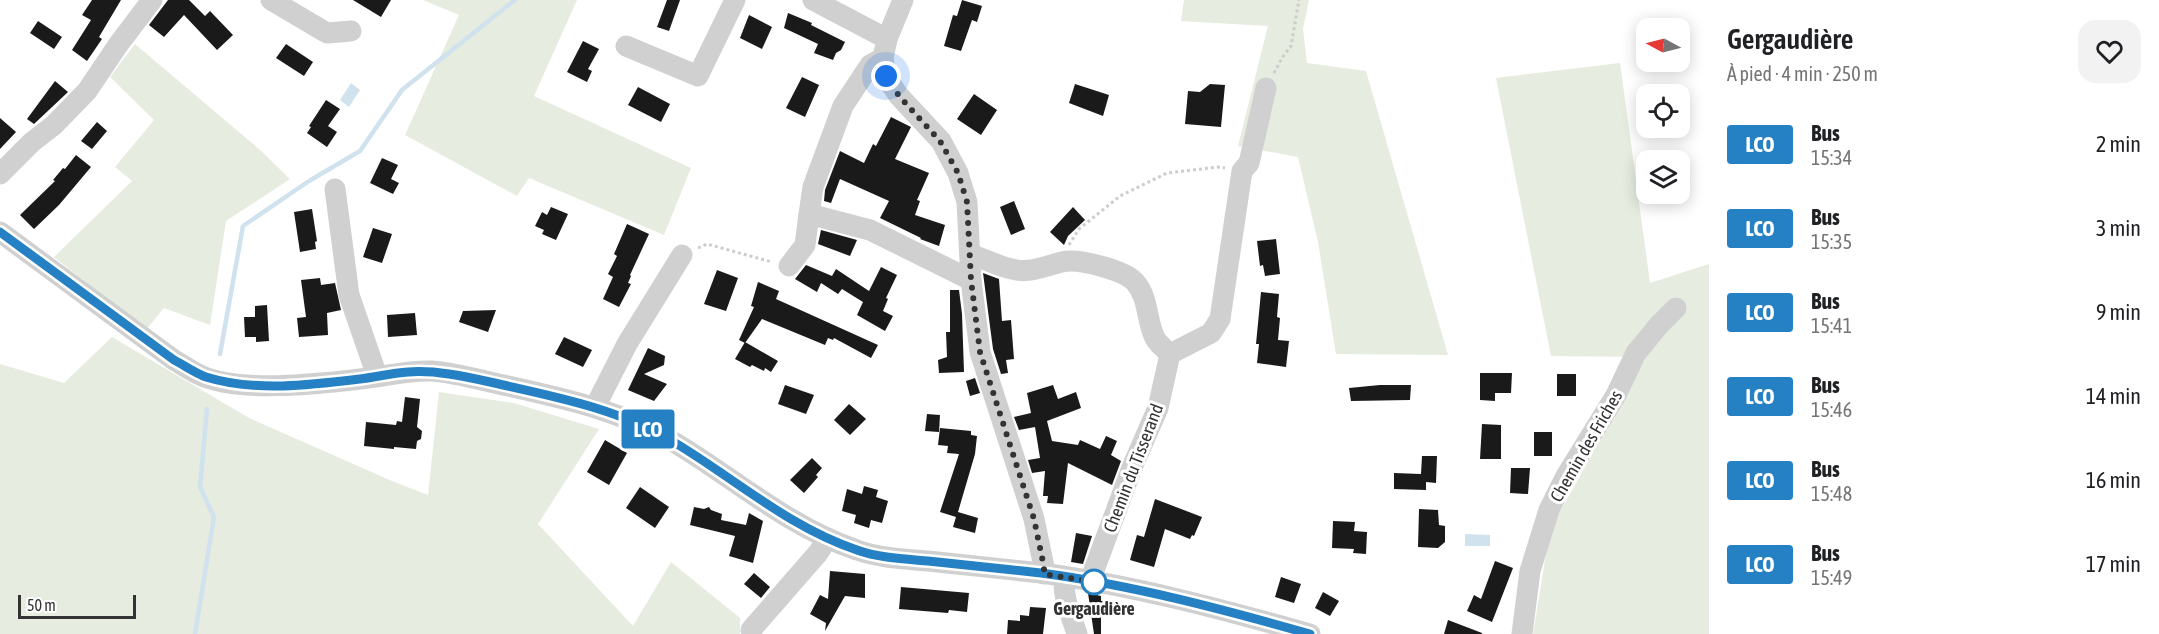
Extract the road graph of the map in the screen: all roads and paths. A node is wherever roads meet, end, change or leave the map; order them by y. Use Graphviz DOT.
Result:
graph roads {
  1 [pos="152,0"];
  2 [pos="271,0"];
  3 [pos="735,0"];
  4 [pos="813,0"];
  5 [pos="903,0"];
  6 [pos="1299,0"];
  7 [pos="351,31"];
  8 [pos="626,46"];
  9 [pos="885,49"];
  10 [pos="1266,88"];
  11 [pos="1242,171"];
  12 [pos="0,174"];
  13 [pos="335,189"];
  14 [pos="809,214"];
  15 [pos="0,232"];
  16 [pos="970,254"];
  17 [pos="682,255"];
  18 [pos="1064,261"];
  19 [pos="789,266"];
  20 [pos="971,280"];
  21 [pos="1676,308"];
  22 [pos="1170,354"];
  23 [pos="377,376"];
  24 [pos="595,407"];
  25 [pos="828,538"];
  26 [pos="1044,574"];
  27 [pos="1065,577"];
  28 [pos="1090,581"];
  29 [pos="751,630"];
  30 [pos="1077,634"];
  31 [pos="1310,634"];
  32 [pos="1522,634"];
  1 -- 12 [label="street"];
  2 -- 7 [label="street"];
  3 -- 8 [label="street"];
  4 -- 9 [label="street"];
  5 -- 9 [label="street"];
  6 -- 10 [label="path"];
  9 -- 14 [label="street"];
  9 -- 16 [label="street"];
  10 -- 11 [label="street"];
  11 -- 18 [label="path"];
  11 -- 22 [label="street"];
  13 -- 23 [label="street"];
  14 -- 19 [label="street"];
  14 -- 20 [label="street"];
  15 -- 23 [label="street"];
  16 -- 18 [label="street"];
  16 -- 20 [label="street"];
  17 -- 19 [label="path"];
  17 -- 24 [label="street"];
  18 -- 22 [label="street"];
  20 -- 26 [label="street"];
  21 -- 32 [label="street, Chemin des Friches"];
  22 -- 28 [label="street, Chemin du Tisserand"];
  23 -- 24 [label="street"];
  24 -- 25 [label="street"];
  25 -- 26 [label="street"];
  25 -- 29 [label="street"];
  26 -- 27 [label="street"];
  27 -- 28 [label="street"];
  27 -- 30 [label="street"];
  28 -- 31 [label="street"];
}
